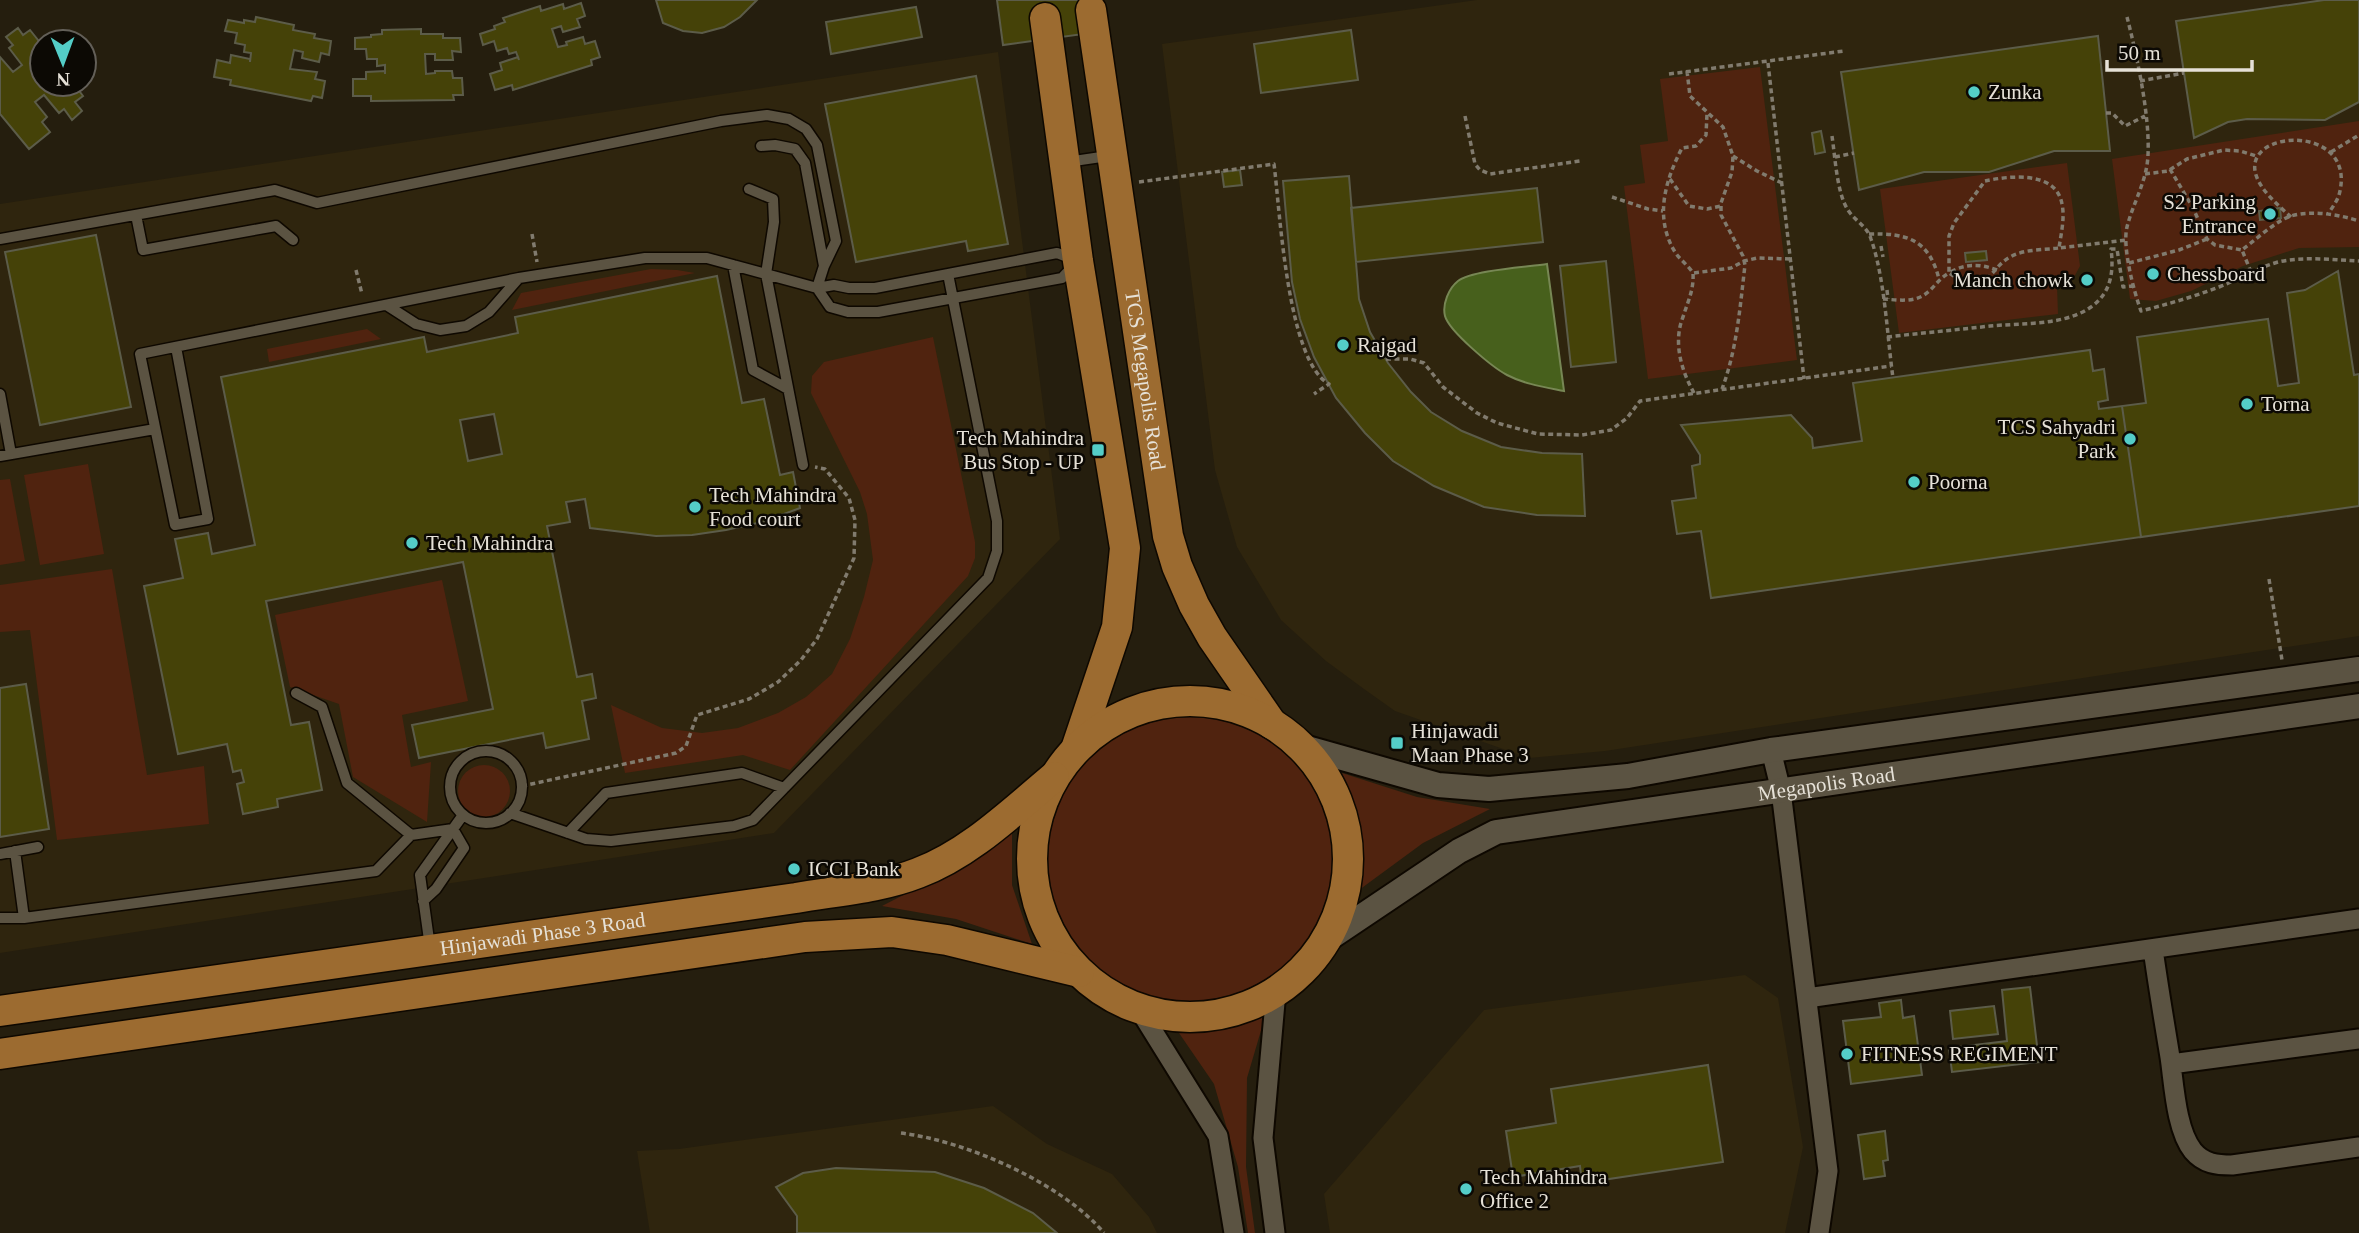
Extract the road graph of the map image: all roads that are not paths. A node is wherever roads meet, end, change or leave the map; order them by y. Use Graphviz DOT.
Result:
graph roads {
  1 [pos="1091,10"];
  2 [pos="1045,18"];
  3 [pos="761,146"];
  4 [pos="1112,155"];
  5 [pos="1064,163"];
  6 [pos="749,189"];
  7 [pos="136,215"];
  8 [pos="0,239"];
  9 [pos="293,240"];
  10 [pos="1078,261"];
  11 [pos="733,265"];
  12 [pos="824,266"];
  13 [pos="766,274"];
  14 [pos="948,274"];
  15 [pos="519,278"];
  16 [pos="817,288"];
  17 [pos="953,299"];
  18 [pos="388,306"];
  19 [pos="176,347"];
  20 [pos="788,388"];
  21 [pos="0,394"];
  22 [pos="155,429"];
  23 [pos="5,455"];
  24 [pos="803,465"];
  25 [pos="2359,669"];
  26 [pos="296,693"];
  27 [pos="2359,706"];
  28 [pos="1272,724"];
  29 [pos="1300,746"];
  30 [pos="1076,749"];
  31 [pos="1771,750"];
  32 [pos="1054,777"];
  33 [pos="784,788"];
  34 [pos="1781,791"];
  35 [pos="510,813"];
  36 [pos="463,815"];
  37 [pos="453,829"];
  38 [pos="568,833"];
  39 [pos="411,835"];
  40 [pos="38,847"];
  41 [pos="15,851"];
  42 [pos="0,854"];
  43 [pos="423,901"];
  44 [pos="0,918"];
  45 [pos="24,918"];
  46 [pos="2359,919"];
  47 [pos="1325,941"];
  48 [pos="2153,948"];
  49 [pos="431,950"];
  50 [pos="1079,972"];
  51 [pos="1276,991"];
  52 [pos="1807,998"];
  53 [pos="1139,1009"];
  54 [pos="0,1011"];
  55 [pos="2359,1039"];
  56 [pos="0,1054"];
  57 [pos="2171,1064"];
  58 [pos="2359,1147"];
  59 [pos="1234,1233"];
  60 [pos="1275,1233"];
  61 [pos="1819,1233"];
  1 -- 4 [label="main road, TCS Megapolis Road"];
  2 -- 5 [label="main road"];
  3 -- 12 [label="lane"];
  4 -- 5 [label="lane"];
  4 -- 28 [label="main road, TCS Megapolis Road"];
  5 -- 10 [label="main road"];
  6 -- 13 [label="lane"];
  7 -- 8 [label="lane"];
  7 -- 9 [label="lane"];
  7 -- 12 [label="lane"];
  10 -- 14 [label="lane"];
  10 -- 17 [label="lane"];
  10 -- 30 [label="main road"];
  11 -- 13 [label="lane"];
  11 -- 15 [label="lane"];
  11 -- 20 [label="lane"];
  12 -- 16 [label="lane"];
  13 -- 16 [label="lane"];
  13 -- 20 [label="lane"];
  14 -- 16 [label="lane"];
  14 -- 17 [label="lane"];
  15 -- 18 [label="lane"];
  15 -- 18 [label="lane"];
  16 -- 17 [label="lane"];
  17 -- 33 [label="lane"];
  18 -- 19 [label="lane"];
  19 -- 22 [label="lane"];
  19 -- 22 [label="lane"];
  20 -- 24 [label="lane"];
  21 -- 23 [label="lane"];
  22 -- 23 [label="lane"];
  25 -- 31 [label="street, Megapolis Road"];
  26 -- 39 [label="lane"];
  27 -- 34 [label="street, Megapolis Road"];
  28 -- 29 [label="main road"];
  28 -- 30 [label="main road"];
  29 -- 31 [label="street, Megapolis Road"];
  29 -- 47 [label="main road"];
  30 -- 32 [label="main road"];
  31 -- 34 [label="street"];
  32 -- 49 [label="main road, Hinjawadi Phase 3 Road"];
  32 -- 50 [label="main road"];
  33 -- 38 [label="lane"];
  33 -- 38 [label="lane"];
  34 -- 47 [label="street, Megapolis Road"];
  34 -- 52 [label="street"];
  35 -- 36 [label="lane"];
  35 -- 36 [label="lane"];
  35 -- 38 [label="lane"];
  36 -- 37 [label="lane"];
  37 -- 39 [label="lane"];
  37 -- 43 [label="lane"];
  37 -- 43 [label="lane"];
  39 -- 45 [label="lane"];
  40 -- 41 [label="lane"];
  41 -- 42 [label="lane"];
  41 -- 45 [label="lane"];
  43 -- 49 [label="lane"];
  44 -- 45 [label="lane"];
  46 -- 48 [label="street"];
  47 -- 51 [label="main road"];
  48 -- 52 [label="street"];
  48 -- 57 [label="street"];
  49 -- 54 [label="main road, Hinjawadi Phase 3 Road"];
  50 -- 53 [label="main road"];
  50 -- 56 [label="main road, Hinjawadi Phase 3 Road"];
  51 -- 53 [label="main road"];
  51 -- 60 [label="street"];
  52 -- 61 [label="street"];
  53 -- 59 [label="street"];
  55 -- 57 [label="street"];
  57 -- 58 [label="street"];
}
